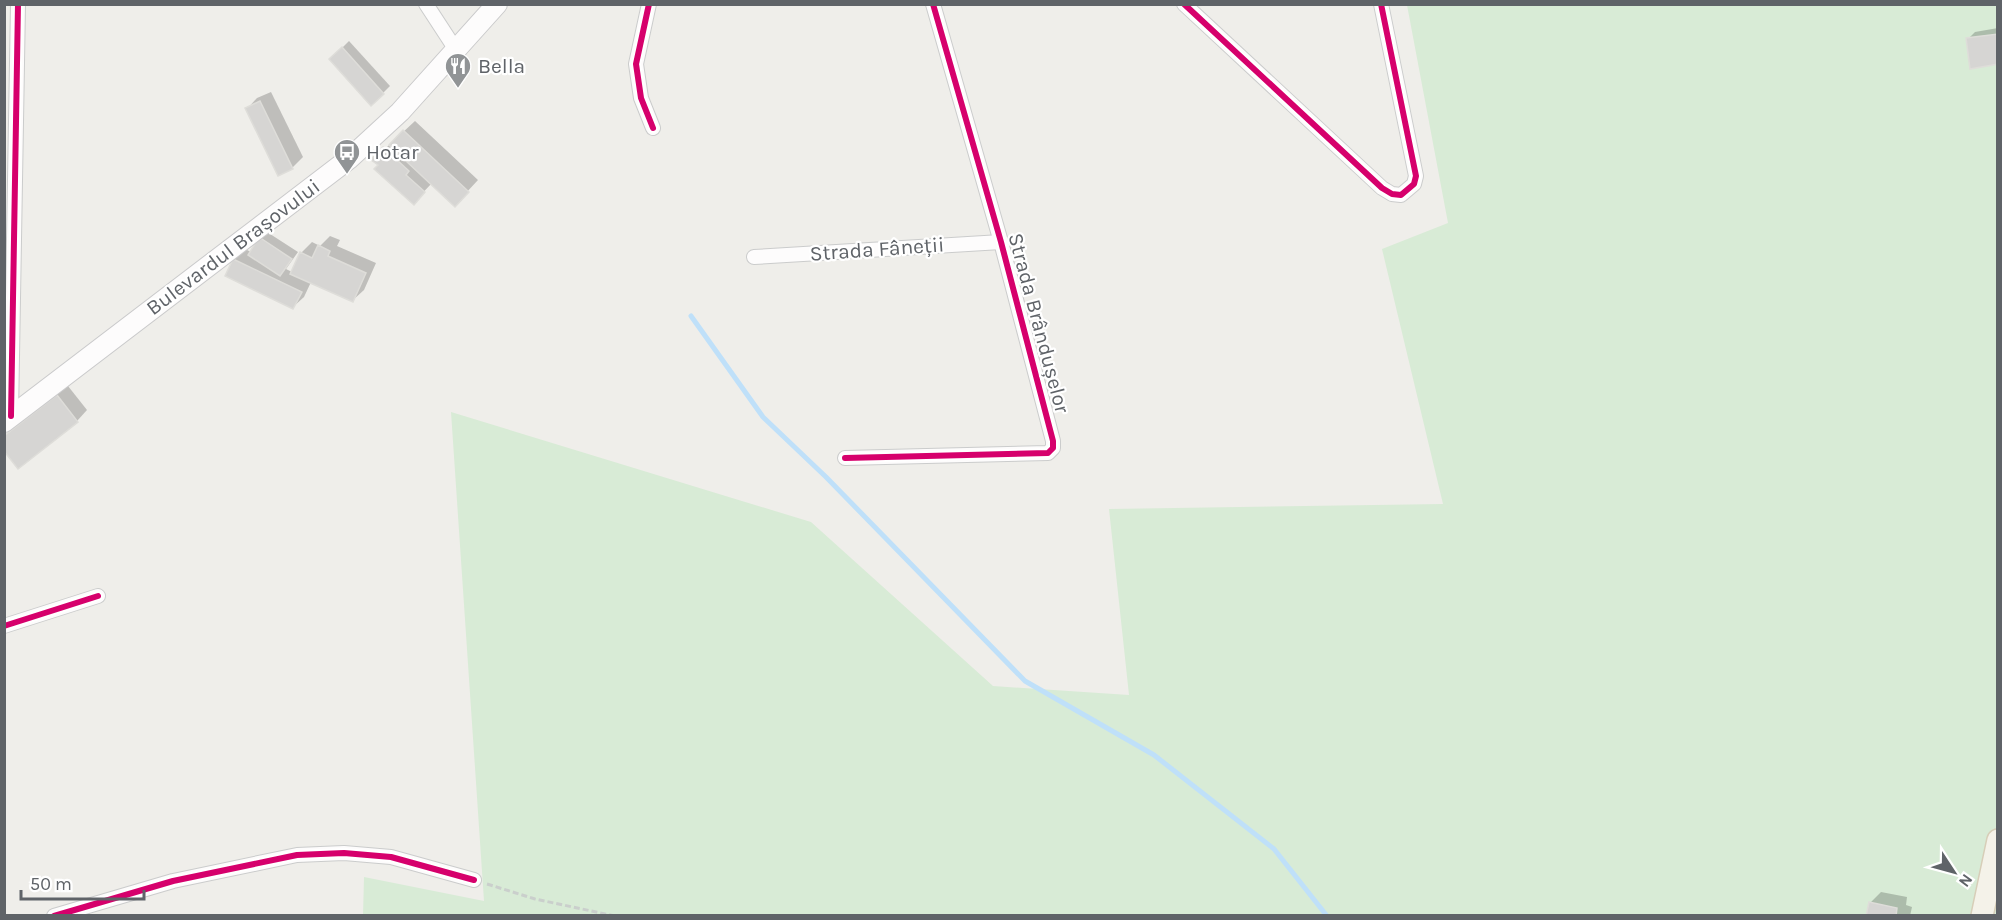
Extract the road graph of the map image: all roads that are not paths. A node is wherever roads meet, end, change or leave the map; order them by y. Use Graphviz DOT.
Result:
graph roads {
  1 [pos="18,4"];
  2 [pos="426,4"];
  3 [pos="497,4"];
  4 [pos="649,4"];
  5 [pos="933,4"];
  6 [pos="1184,4"];
  7 [pos="1381,4"];
  8 [pos="456,50"];
  9 [pos="653,128"];
  10 [pos="1001,242"];
  11 [pos="754,257"];
  12 [pos="8,290"];
  13 [pos="8,419"];
  14 [pos="845,458"];
  15 [pos="98,596"];
  16 [pos="4,626"];
  17 [pos="1998,840"];
  18 [pos="474,880"];
  19 [pos="54,915"];
  20 [pos="1982,915"];
  1 -- 12 [label="street"];
  2 -- 8 [label="street"];
  3 -- 8 [label="main road, Bulevardul Brașovului"];
  4 -- 9 [label="street"];
  5 -- 10 [label="street, Strada Brândușelor"];
  6 -- 7 [label="street"];
  8 -- 13 [label="main road, Bulevardul Brașovului"];
  10 -- 11 [label="street, Strada Fâneții"];
  10 -- 14 [label="street, Strada Brândușelor"];
  12 -- 13 [label="street"];
  15 -- 16 [label="street"];
  17 -- 20 [label="main road"];
  18 -- 19 [label="street"];
}
